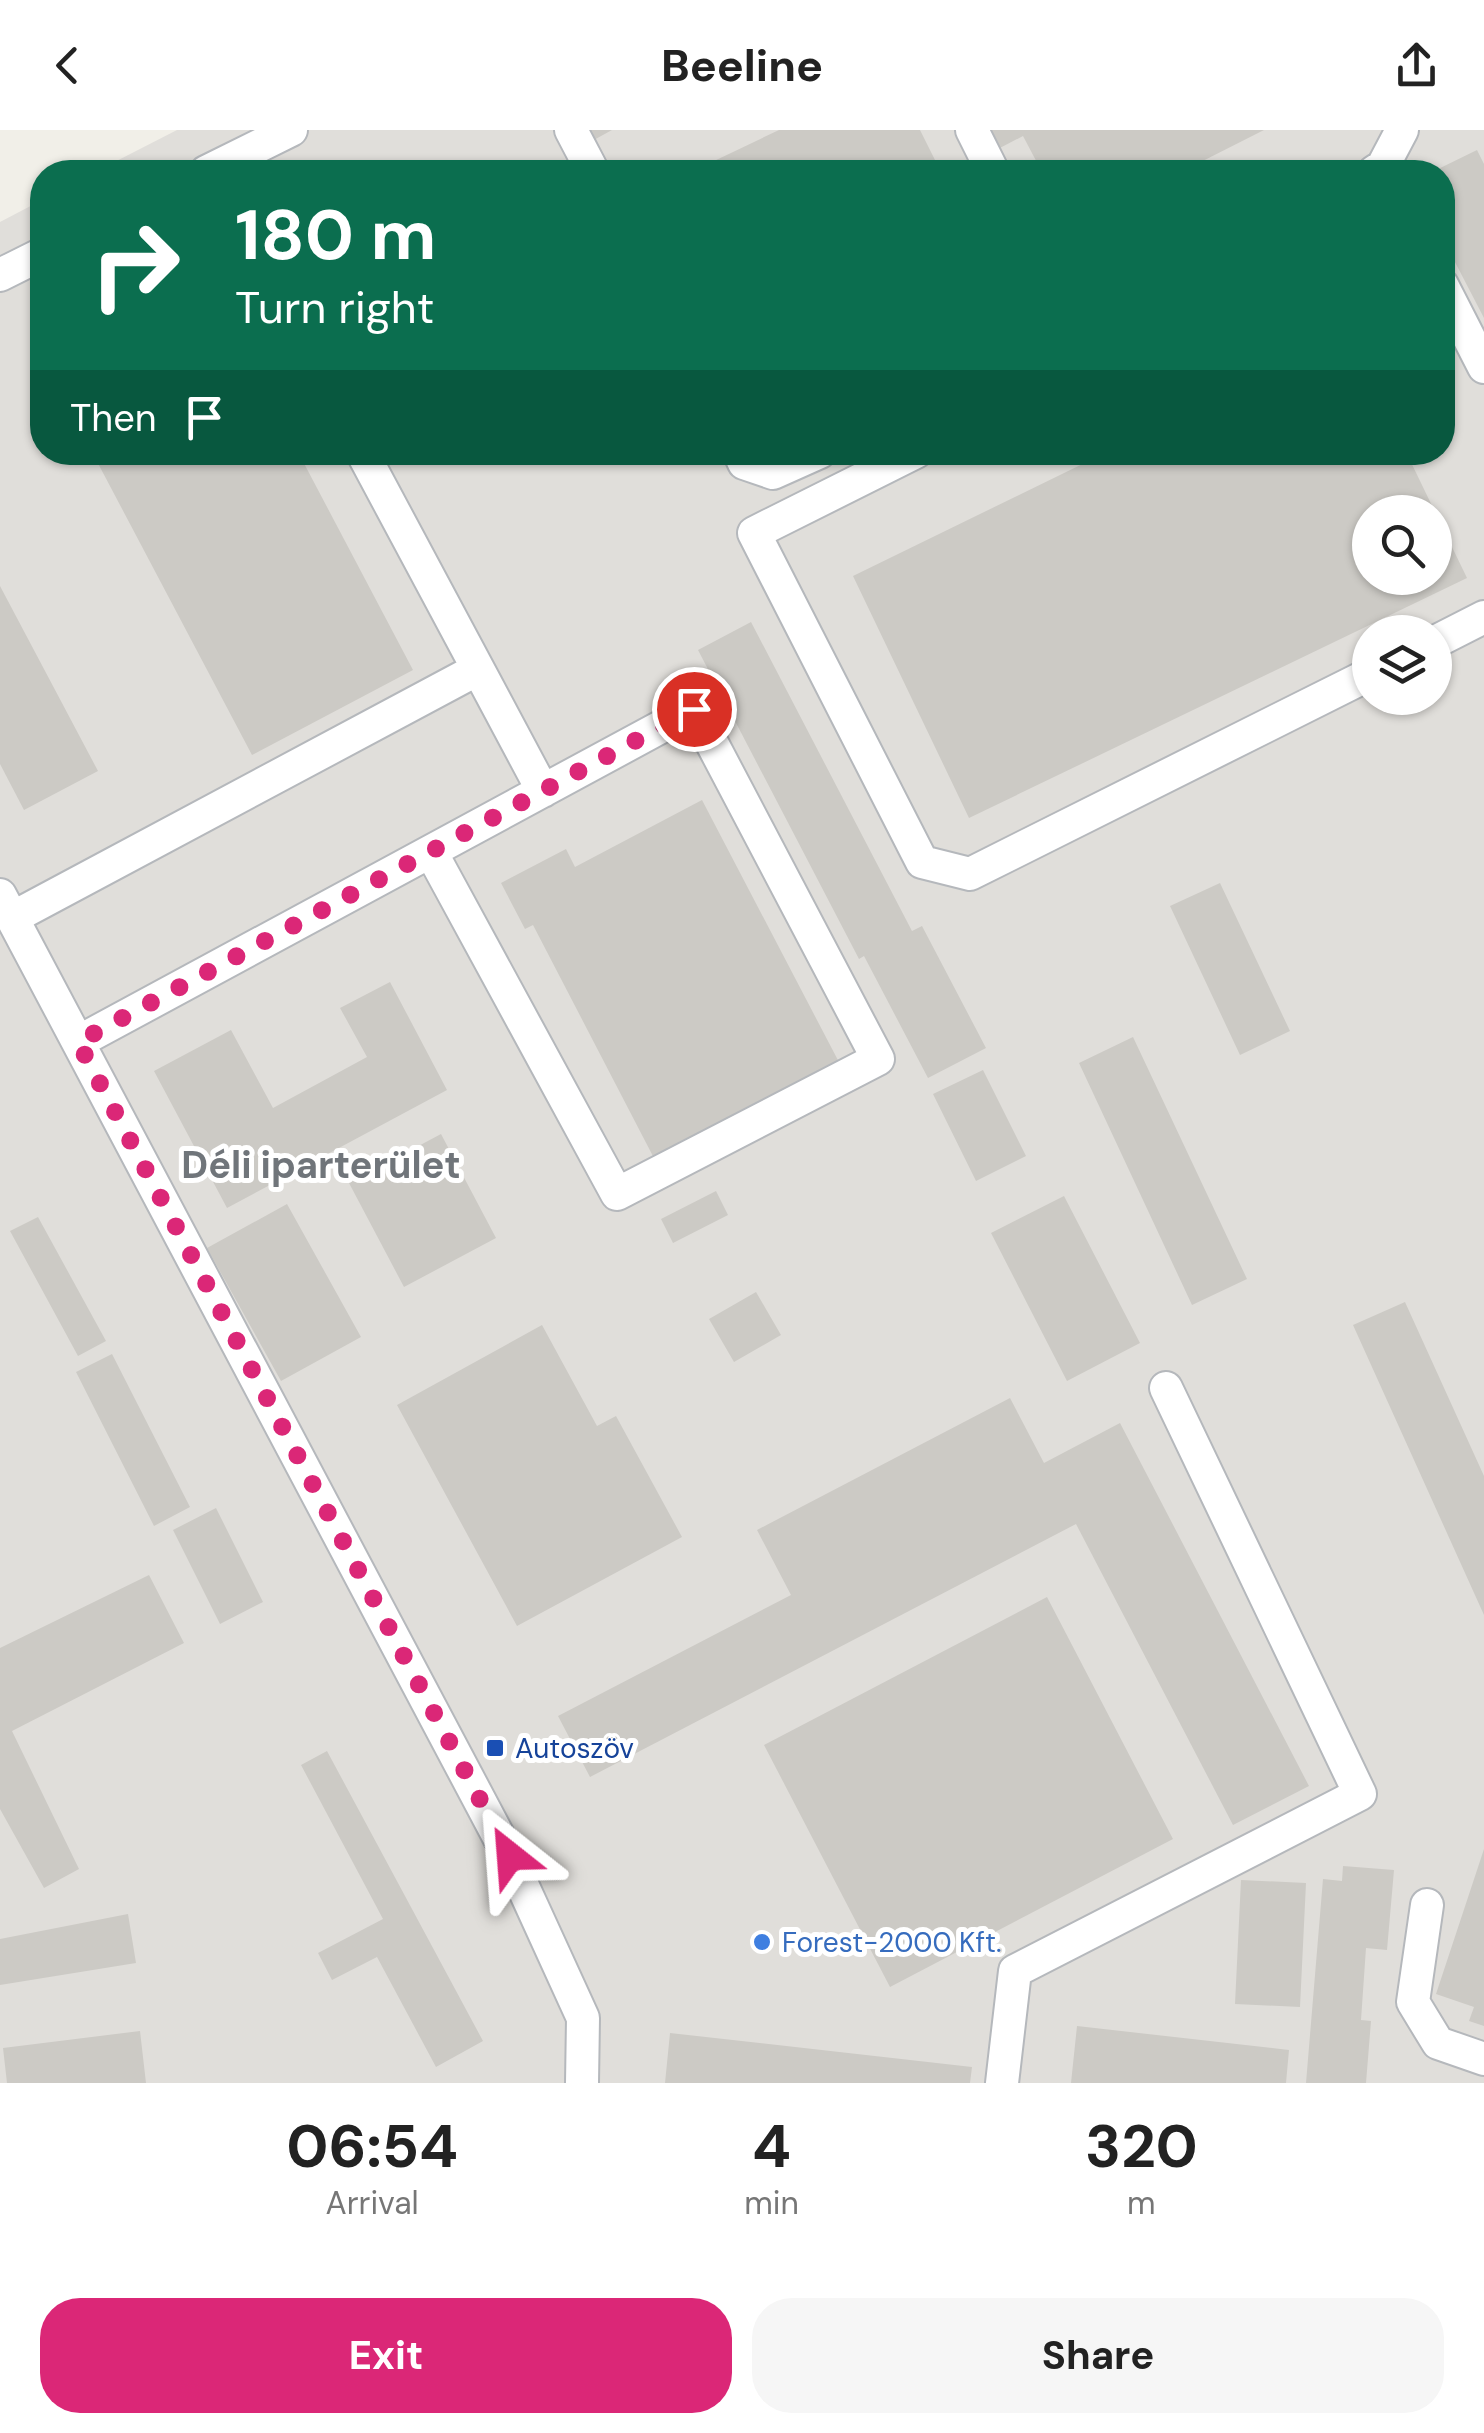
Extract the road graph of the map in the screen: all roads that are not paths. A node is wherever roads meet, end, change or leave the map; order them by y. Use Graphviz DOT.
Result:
graph roads {
  1 [pos="292,130"];
  2 [pos="572,130"];
  3 [pos="972,130"];
  4 [pos="1402,130"];
  5 [pos="233,160"];
  6 [pos="588,160"];
  7 [pos="988,160"];
  8 [pos="1386,160"];
  9 [pos="30,260"];
  10 [pos="0,276"];
  11 [pos="1455,310"];
  12 [pos="1484,367"];
  13 [pos="369,465"];
  14 [pos="750,465"];
  15 [pos="790,465"];
  16 [pos="890,465"];
  17 [pos="1484,617"];
  18 [pos="1452,633"];
  19 [pos="478,669"];
  20 [pos="1352,683"];
  21 [pos="543,791"];
  22 [pos="430,852"];
  23 [pos="6,907"];
  24 [pos="78,1042"];
  25 [pos="1166,1388"];
  26 [pos="1428,1905"];
  27 [pos="1484,2059"];
  28 [pos="582,2083"];
  29 [pos="1002,2083"];
  1 -- 5 [label="street"];
  2 -- 6 [label="street"];
  3 -- 7 [label="street"];
  4 -- 8 [label="street"];
  9 -- 10 [label="street"];
  11 -- 12 [label="street"];
  13 -- 19 [label="street"];
  14 -- 15 [label="street"];
  16 -- 20 [label="street"];
  17 -- 18 [label="street"];
  19 -- 21 [label="street"];
  19 -- 23 [label="street"];
  21 -- 22 [label="street"];
  21 -- 22 [label="street"];
  22 -- 24 [label="street"];
  23 -- 24 [label="street"];
  24 -- 28 [label="street"];
  25 -- 29 [label="street"];
  26 -- 27 [label="street"];
}
